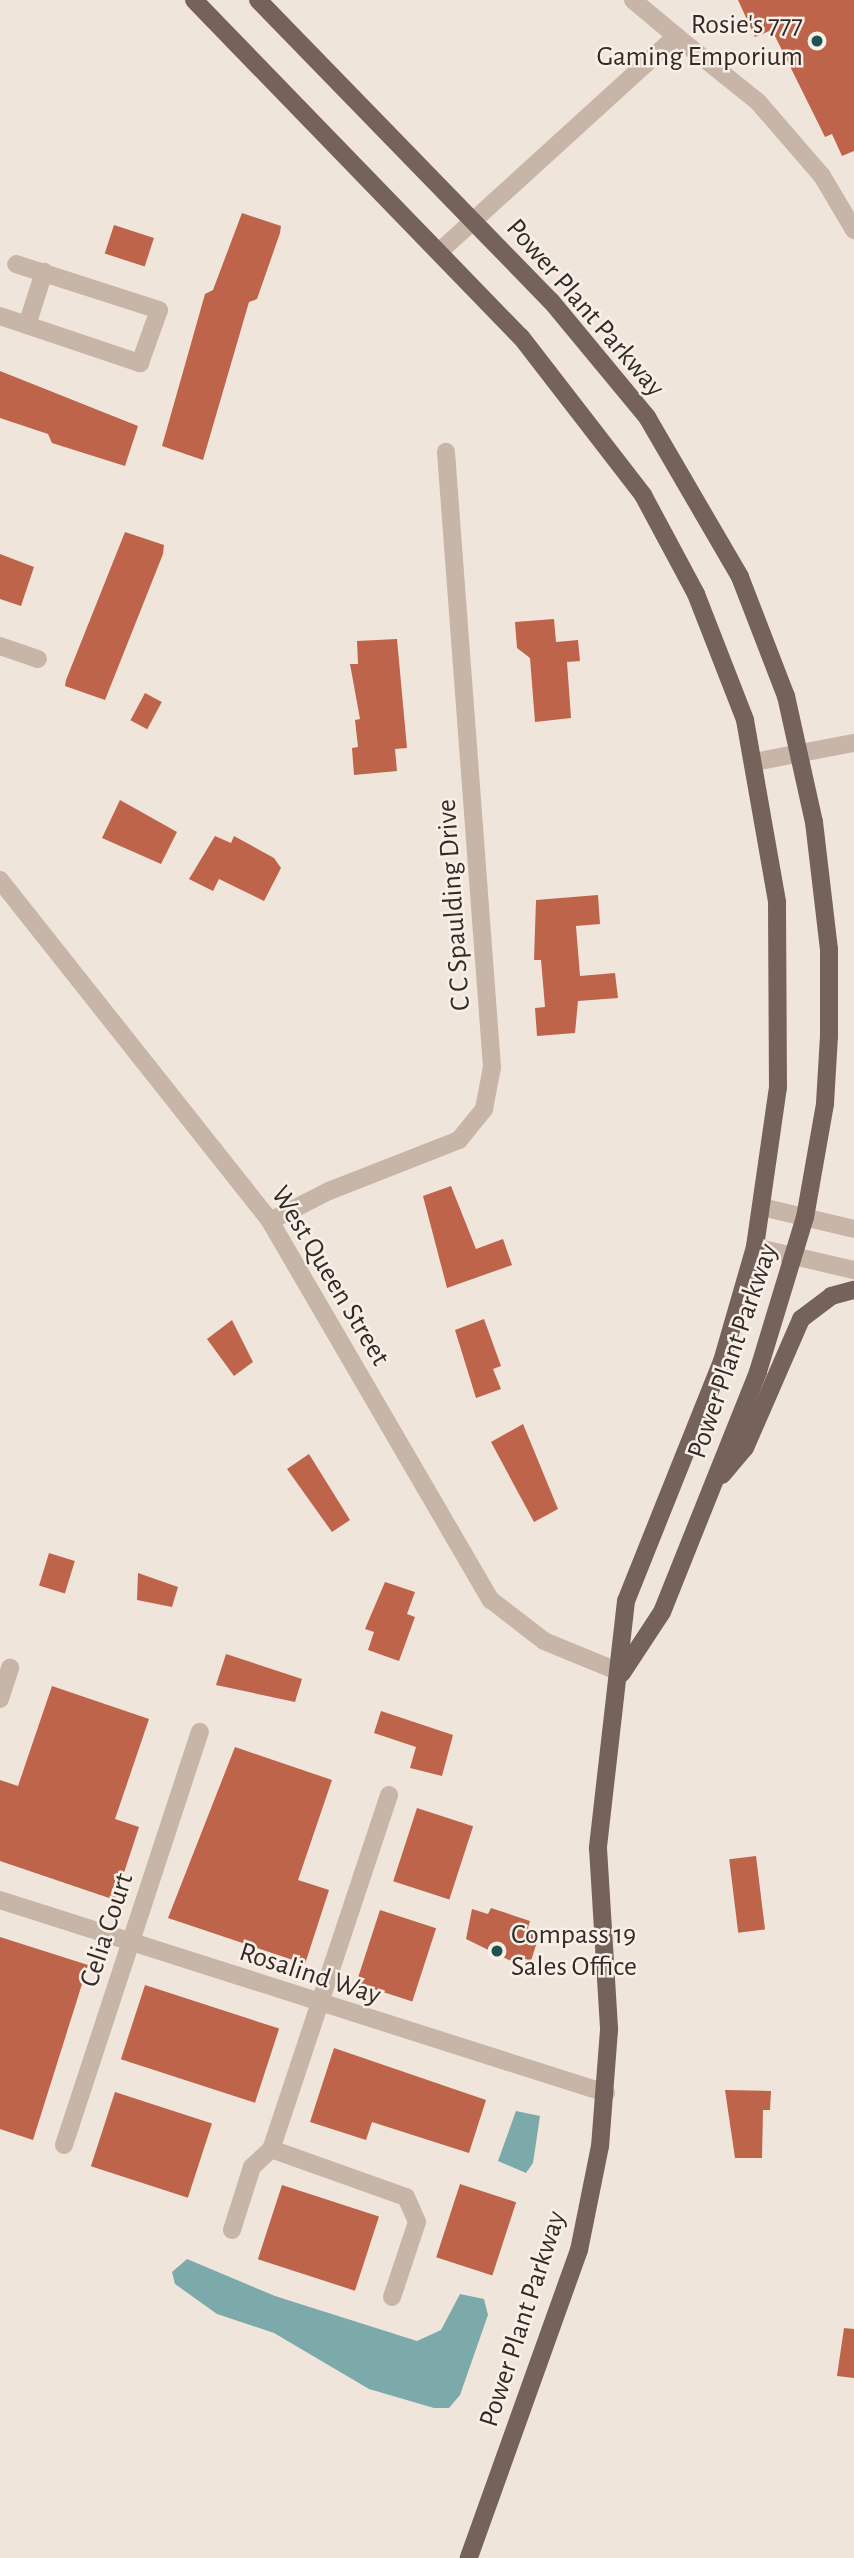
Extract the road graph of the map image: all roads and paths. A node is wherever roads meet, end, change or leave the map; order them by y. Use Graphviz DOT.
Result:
graph roads {
  1 [pos="194,0"];
  2 [pos="258,0"];
  3 [pos="633,0"];
  4 [pos="676,36"];
  5 [pos="473,220"];
  6 [pos="854,230"];
  7 [pos="439,252"];
  8 [pos="16,264"];
  9 [pos="44,272"];
  10 [pos="0,316"];
  11 [pos="27,326"];
  12 [pos="446,452"];
  13 [pos="0,646"];
  14 [pos="38,659"];
  15 [pos="854,743"];
  16 [pos="799,753"];
  17 [pos="754,762"];
  18 [pos="0,880"];
  19 [pos="762,1207"];
  20 [pos="805,1217"];
  21 [pos="271,1221"];
  22 [pos="854,1229"];
  23 [pos="755,1247"];
  24 [pos="796,1256"];
  25 [pos="854,1270"];
  26 [pos="854,1290"];
  27 [pos="713,1485"];
  28 [pos="10,1668"];
  29 [pos="622,1673"];
  30 [pos="0,1699"];
  31 [pos="200,1732"];
  32 [pos="389,1795"];
  33 [pos="0,1900"];
  34 [pos="130,1942"];
  35 [pos="319,2004"];
  36 [pos="606,2093"];
  37 [pos="64,2145"];
  38 [pos="271,2149"];
  39 [pos="232,2230"];
  40 [pos="392,2297"];
  41 [pos="470,2558"];
  1 -- 7 [label="main road, Power Plant Parkway"];
  2 -- 5 [label="main road, Power Plant Parkway"];
  3 -- 4 [label="street"];
  4 -- 5 [label="street"];
  4 -- 6 [label="street"];
  5 -- 7 [label="street"];
  5 -- 16 [label="main road, Power Plant Parkway"];
  7 -- 17 [label="main road, Power Plant Parkway"];
  8 -- 9 [label="street"];
  9 -- 11 [label="street"];
  9 -- 11 [label="street"];
  10 -- 11 [label="street"];
  12 -- 21 [label="street, C C Spaulding Drive"];
  13 -- 14 [label="street"];
  15 -- 16 [label="street"];
  16 -- 17 [label="street"];
  16 -- 20 [label="main road, Power Plant Parkway"];
  17 -- 19 [label="main road, Power Plant Parkway"];
  18 -- 21 [label="street, West Queen Street"];
  19 -- 20 [label="street"];
  19 -- 23 [label="main road, Power Plant Parkway"];
  20 -- 22 [label="street"];
  20 -- 24 [label="main road, Power Plant Parkway"];
  21 -- 29 [label="street, West Queen Street"];
  23 -- 24 [label="street"];
  23 -- 29 [label="main road, Power Plant Parkway"];
  24 -- 25 [label="street"];
  24 -- 27 [label="main road, Power Plant Parkway"];
  26 -- 27 [label="main road"];
  27 -- 29 [label="main road, Power Plant Parkway"];
  28 -- 30 [label="street"];
  29 -- 36 [label="main road, Power Plant Parkway"];
  31 -- 34 [label="street, Celia Court"];
  32 -- 35 [label="street"];
  33 -- 34 [label="street, Rosalind Way"];
  34 -- 35 [label="street, Rosalind Way"];
  34 -- 37 [label="street, Celia Court"];
  35 -- 36 [label="street, Rosalind Way"];
  35 -- 38 [label="street"];
  36 -- 41 [label="main road, Power Plant Parkway"];
  38 -- 39 [label="street"];
  38 -- 40 [label="street"];
}
